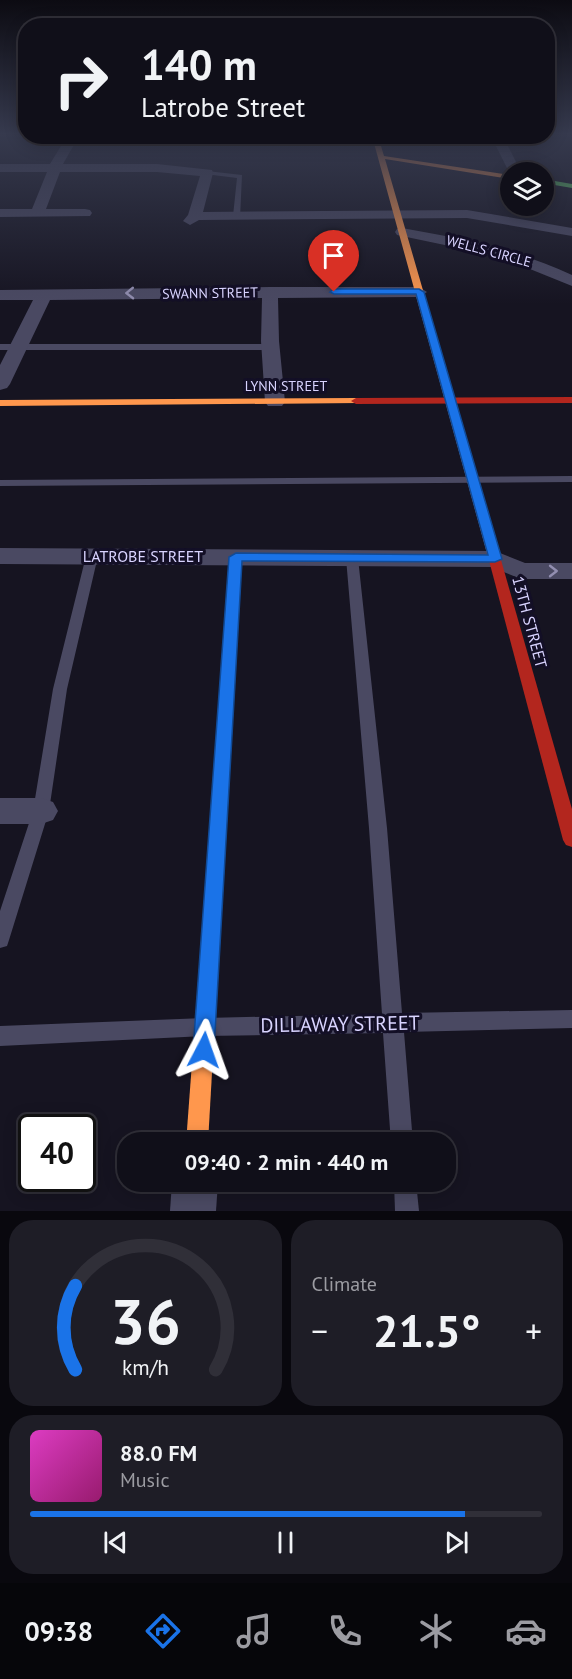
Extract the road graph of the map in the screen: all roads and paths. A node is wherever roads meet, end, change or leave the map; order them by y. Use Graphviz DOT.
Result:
graph roads {
  1 [pos="46,191"];
  2 [pos="201,191"];
  3 [pos="239,191"];
  4 [pos="391,191"];
  5 [pos="0,213"];
  6 [pos="36,213"];
  7 [pos="85,213"];
  8 [pos="398,215"];
  9 [pos="237,216"];
  10 [pos="402,232"];
  11 [pos="572,232"];
  12 [pos="572,281"];
  13 [pos="270,292"];
  14 [pos="419,292"];
  15 [pos="0,295"];
  16 [pos="44,295"];
  17 [pos="9,347"];
  18 [pos="270,347"];
  19 [pos="0,384"];
  20 [pos="572,400"];
  21 [pos="275,402"];
  22 [pos="451,402"];
  23 [pos="0,403"];
  24 [pos="472,479"];
  25 [pos="572,479"];
  26 [pos="0,483"];
  27 [pos="0,556"];
  28 [pos="92,556"];
  29 [pos="236,557"];
  30 [pos="352,558"];
  31 [pos="495,559"];
  32 [pos="572,571"];
  33 [pos="0,811"];
  34 [pos="41,811"];
  35 [pos="572,840"];
  36 [pos="0,939"];
  37 [pos="572,1019"];
  38 [pos="393,1023"];
  39 [pos="205,1027"];
  40 [pos="0,1036"];
  41 [pos="198,1132"];
  42 [pos="401,1132"];
  43 [pos="194,1192"];
  44 [pos="406,1192"];
  45 [pos="192,1211"];
  46 [pos="407,1211"];
  1 -- 6 [label="street"];
  2 -- 9 [label="street"];
  3 -- 9 [label="lane"];
  4 -- 8 [label="street, 13TH STREET"];
  5 -- 6 [label="street"];
  6 -- 7 [label="street"];
  8 -- 9 [label="street"];
  8 -- 10 [label="street, 13TH STREET"];
  8 -- 11 [label="street"];
  10 -- 12 [label="street, WELLS CIRCLE"];
  10 -- 14 [label="street, 13TH STREET"];
  13 -- 14 [label="street, SWANN STREET"];
  13 -- 16 [label="street, SWANN STREET, one-way"];
  13 -- 18 [label="street"];
  14 -- 22 [label="street, 13TH STREET"];
  15 -- 16 [label="street, SWANN STREET"];
  16 -- 17 [label="street"];
  17 -- 18 [label="lane"];
  17 -- 19 [label="street"];
  18 -- 21 [label="street"];
  20 -- 22 [label="street, LYNN STREET"];
  21 -- 22 [label="street, LYNN STREET"];
  21 -- 23 [label="street, LYNN STREET"];
  22 -- 24 [label="street, 13TH STREET"];
  24 -- 25 [label="lane"];
  24 -- 26 [label="lane"];
  24 -- 31 [label="street, 13TH STREET"];
  27 -- 28 [label="street, LATROBE STREET"];
  28 -- 29 [label="street, LATROBE STREET"];
  28 -- 34 [label="lane"];
  29 -- 30 [label="street, LATROBE STREET"];
  29 -- 39 [label="street"];
  30 -- 31 [label="street, LATROBE STREET"];
  30 -- 38 [label="lane"];
  31 -- 32 [label="street, LATROBE STREET, one-way"];
  31 -- 35 [label="street, 13TH STREET"];
  33 -- 34 [label="street"];
  34 -- 36 [label="lane"];
  37 -- 38 [label="lane, DILLAWAY STREET"];
  38 -- 39 [label="lane, DILLAWAY STREET"];
  38 -- 42 [label="lane"];
  39 -- 40 [label="lane, DILLAWAY STREET"];
  39 -- 41 [label="street"];
  43 -- 45 [label="street"];
  44 -- 46 [label="lane"];
}
